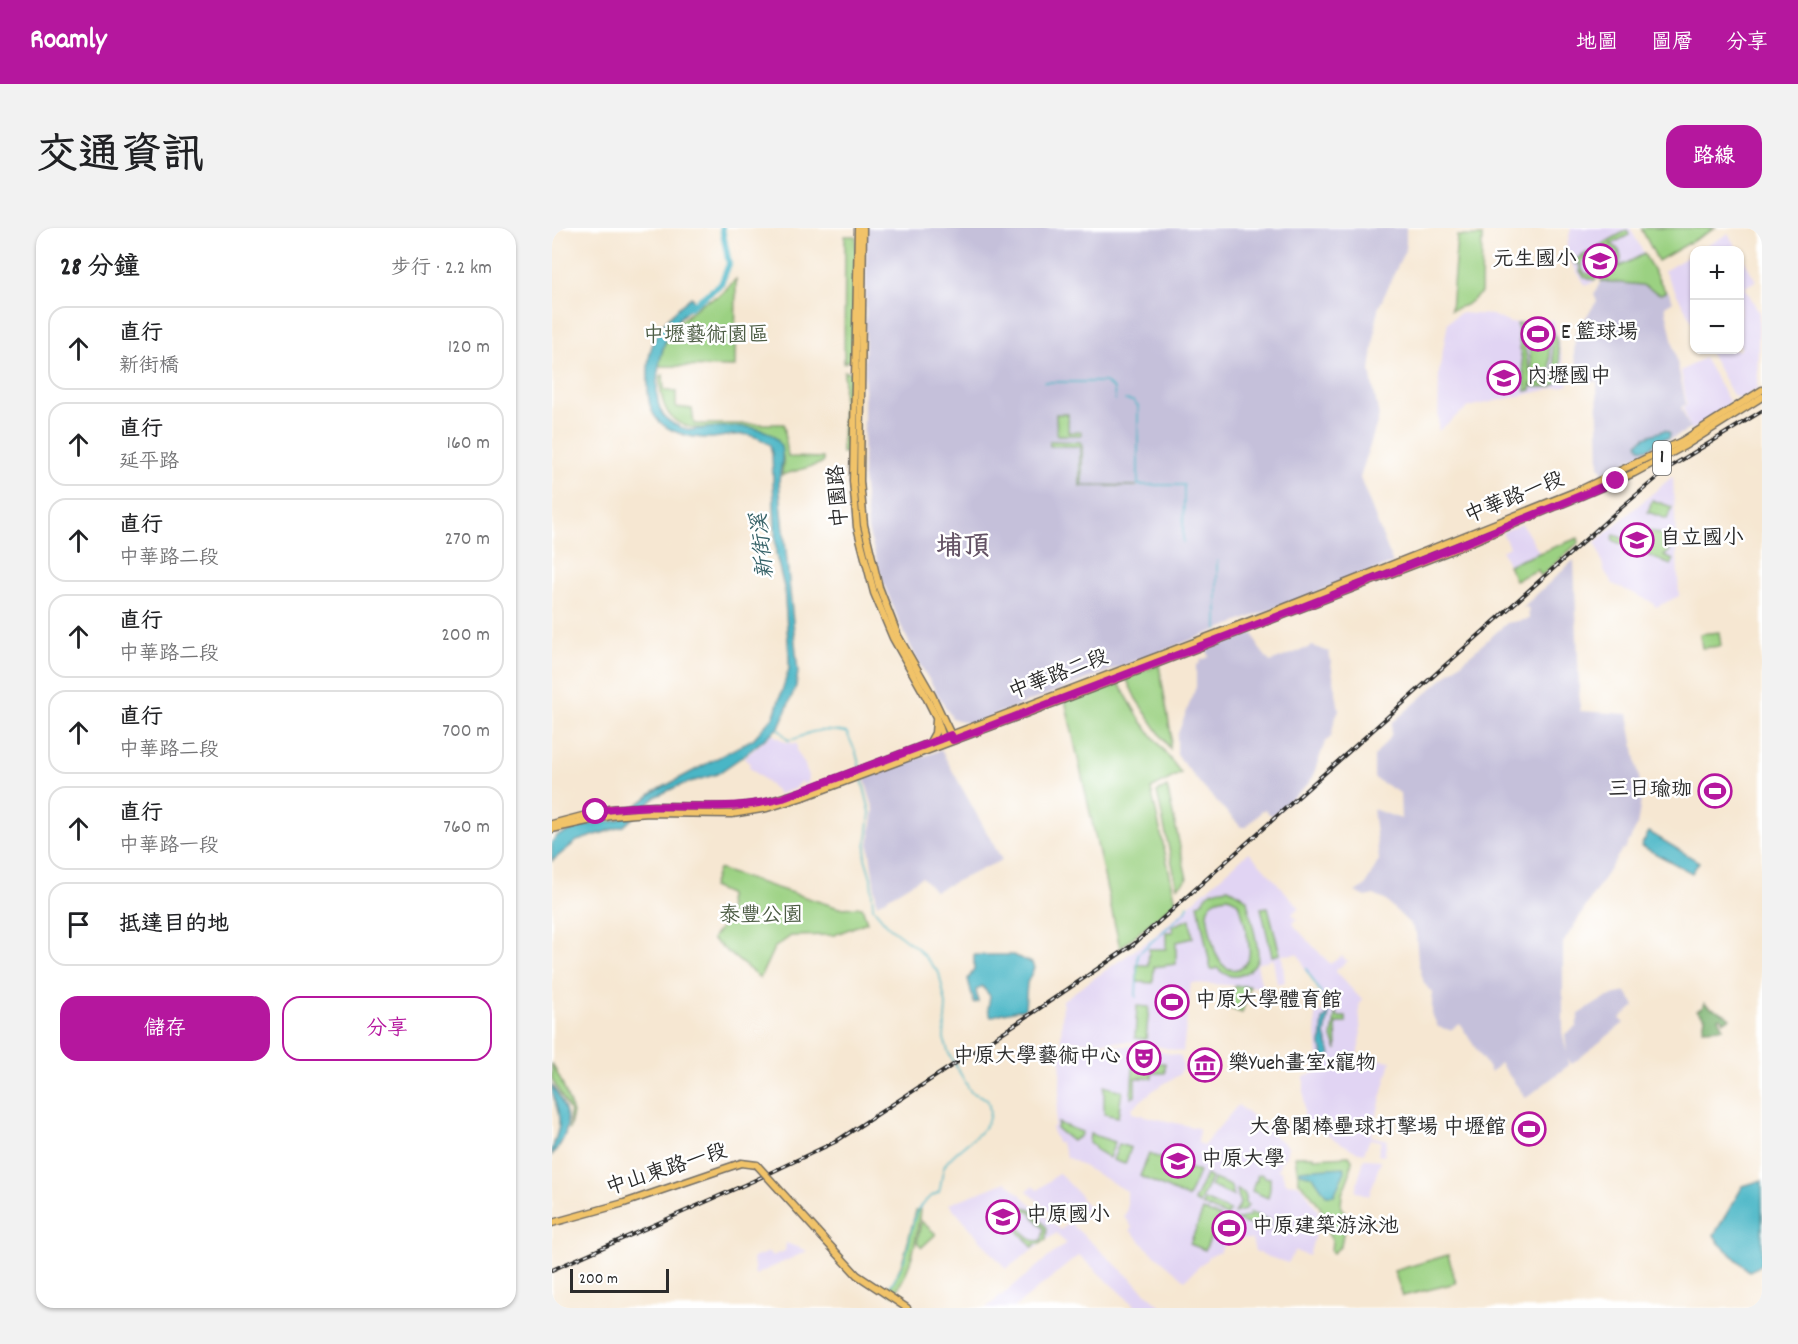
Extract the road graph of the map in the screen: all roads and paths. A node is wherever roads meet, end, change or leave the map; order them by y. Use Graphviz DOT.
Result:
graph roads {
  1 [pos="858,228"];
  2 [pos="863,228"];
  3 [pos="1762,390"];
  4 [pos="1762,397"];
  5 [pos="1268,617"];
  6 [pos="940,718"];
  7 [pos="963,730"];
  8 [pos="952,737"];
  9 [pos="945,740"];
  10 [pos="930,743"];
  11 [pos="861,772"];
  12 [pos="732,811"];
  13 [pos="610,813"];
  14 [pos="552,824"];
  15 [pos="552,829"];
  16 [pos="552,1223"];
  17 [pos="907,1308"];
  1 -- 6 [label="main road, 中園路"];
  2 -- 6 [label="main road, 中園路"];
  3 -- 5 [label="main road, 中華路一段 / 1"];
  4 -- 5 [label="main road, 中華路一段 / 1"];
  5 -- 7 [label="main road, 中華路二段 / 1"];
  5 -- 8 [label="main road, 中華路二段 / 1"];
  6 -- 7 [label="main road"];
  6 -- 8 [label="main road, 中園路"];
  6 -- 9 [label="main road, 中園路"];
  6 -- 10 [label="main road"];
  7 -- 8 [label="main road, 中華路二段 / 1"];
  8 -- 9 [label="main road, 中華路二段 / 1"];
  9 -- 10 [label="main road, 中華路二段 / 1"];
  9 -- 11 [label="main road, 中華路二段 / 1"];
  10 -- 11 [label="main road, 中華路二段 / 1"];
  11 -- 12 [label="main road, 中華路二段 / 1"];
  12 -- 13 [label="main road, 1"];
  12 -- 13 [label="main road, 1"];
  13 -- 14 [label="main road, 1"];
  13 -- 15 [label="main road, 1"];
  16 -- 17 [label="main road, 中山東路一段, bridge"];
}
